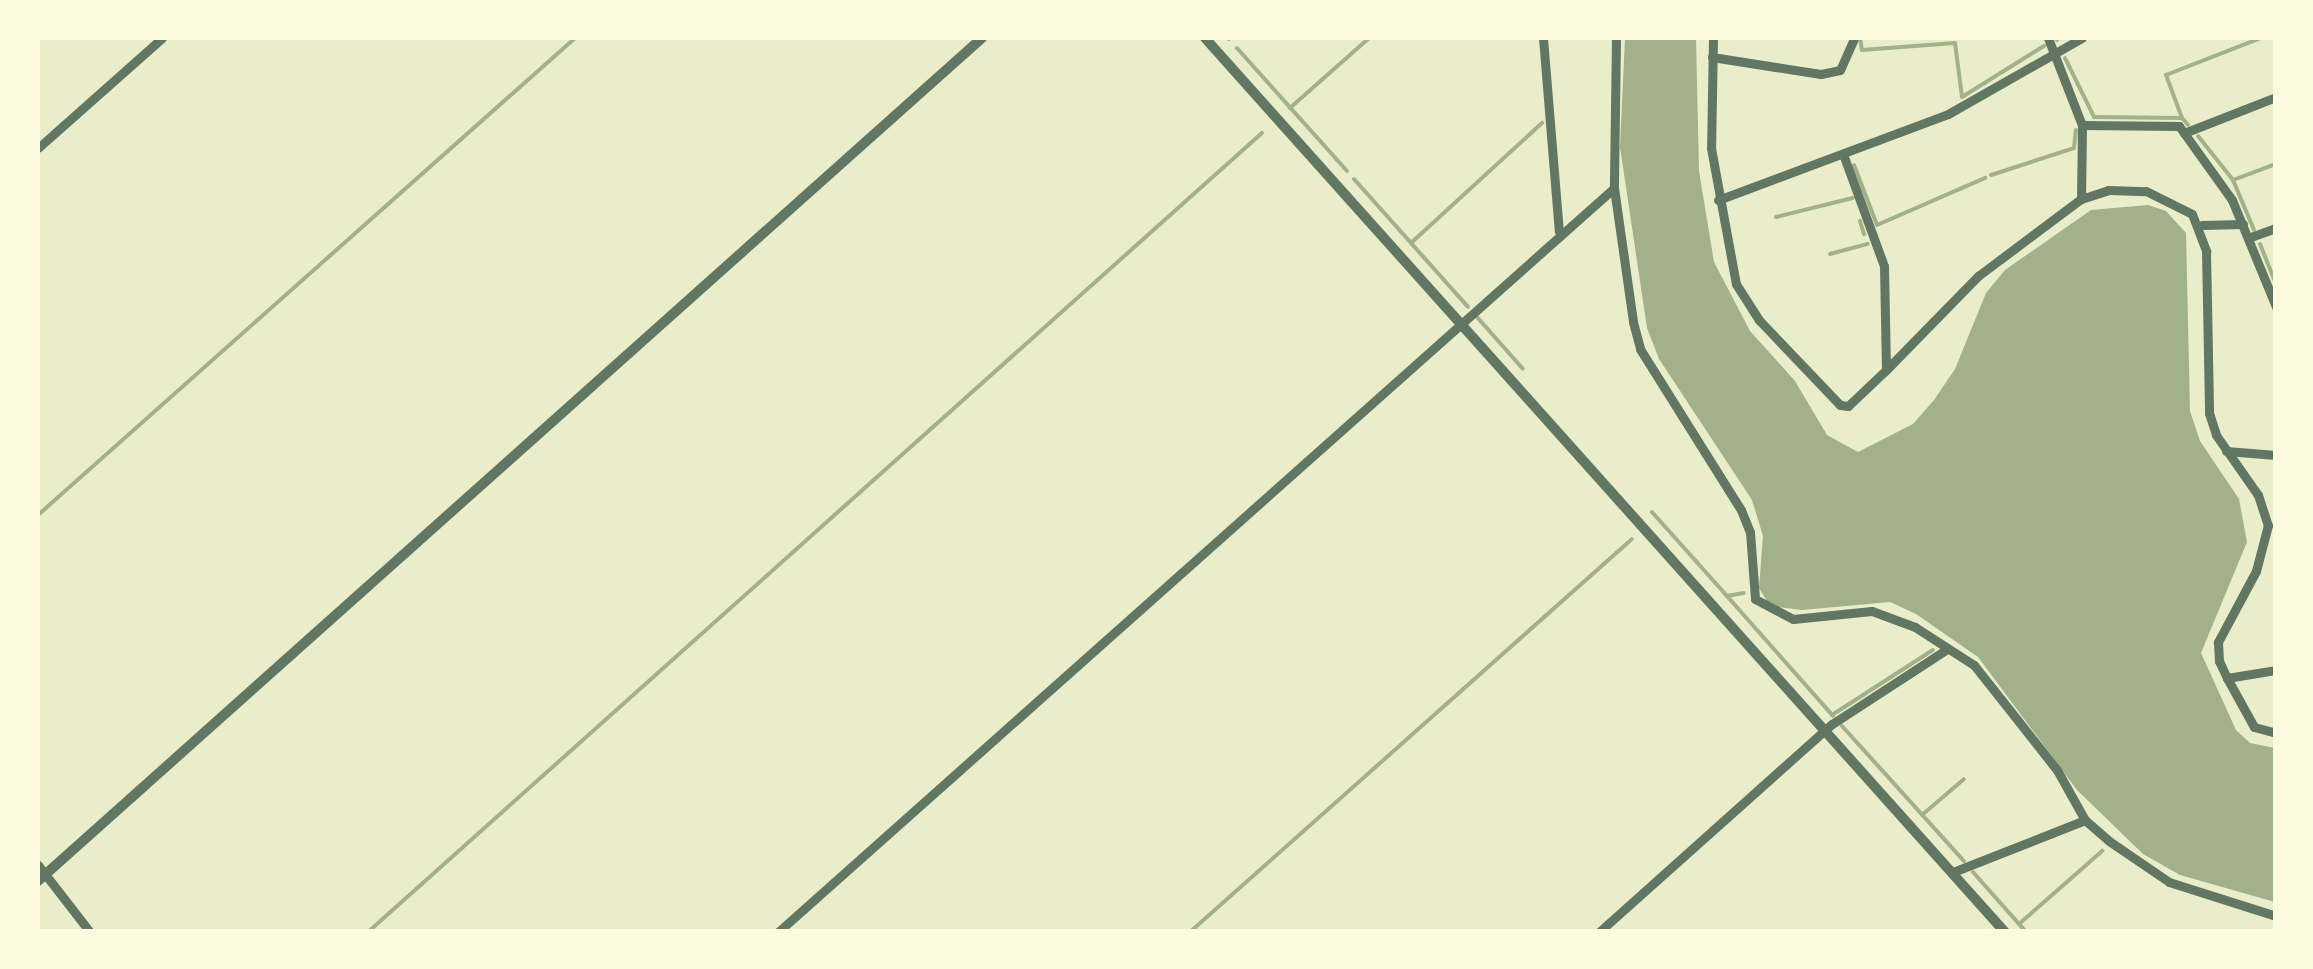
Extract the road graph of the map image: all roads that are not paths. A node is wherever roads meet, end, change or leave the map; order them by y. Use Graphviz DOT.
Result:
graph roads {
  1 [pos="162,38"];
  2 [pos="982,38"];
  3 [pos="1204,38"];
  4 [pos="1543,38"];
  5 [pos="1616,38"];
  6 [pos="1713,38"];
  7 [pos="1854,38"];
  8 [pos="2048,38"];
  9 [pos="2082,38"];
  10 [pos="2053,49"];
  11 [pos="1712,57"];
  12 [pos="2276,96"];
  13 [pos="2082,125"];
  14 [pos="2184,132"];
  15 [pos="38,148"];
  16 [pos="1844,154"];
  17 [pos="1614,188"];
  18 [pos="2081,199"];
  19 [pos="1718,200"];
  20 [pos="2242,224"];
  21 [pos="2202,225"];
  22 [pos="2276,228"];
  23 [pos="1559,230"];
  24 [pos="2248,238"];
  25 [pos="2276,307"];
  26 [pos="1461,322"];
  27 [pos="1886,370"];
  28 [pos="2226,451"];
  29 [pos="2276,455"];
  30 [pos="1947,649"];
  31 [pos="2276,670"];
  32 [pos="2227,678"];
  33 [pos="1826,730"];
  34 [pos="2276,733"];
  35 [pos="2084,820"];
  36 [pos="1953,872"];
  37 [pos="40,874"];
  38 [pos="2276,916"];
  39 [pos="90,932"];
  40 [pos="778,932"];
  41 [pos="1599,932"];
  42 [pos="2005,932"];
  1 -- 15 [label="street"];
  2 -- 37 [label="street"];
  3 -- 26 [label="street"];
  4 -- 23 [label="street"];
  5 -- 17 [label="street"];
  6 -- 11 [label="street"];
  7 -- 11 [label="street"];
  8 -- 10 [label="street"];
  9 -- 10 [label="street"];
  10 -- 13 [label="street"];
  10 -- 16 [label="street"];
  11 -- 19 [label="street"];
  12 -- 14 [label="street"];
  13 -- 14 [label="street"];
  13 -- 18 [label="street"];
  14 -- 20 [label="street"];
  16 -- 19 [label="street"];
  16 -- 27 [label="street"];
  17 -- 23 [label="street"];
  17 -- 30 [label="street"];
  18 -- 21 [label="street"];
  18 -- 27 [label="street"];
  19 -- 27 [label="street"];
  20 -- 21 [label="street"];
  20 -- 24 [label="street"];
  21 -- 28 [label="street"];
  22 -- 24 [label="street"];
  23 -- 26 [label="street"];
  24 -- 25 [label="street"];
  26 -- 33 [label="street"];
  26 -- 40 [label="street"];
  28 -- 29 [label="street"];
  28 -- 32 [label="street"];
  30 -- 33 [label="street"];
  30 -- 35 [label="street"];
  31 -- 32 [label="street"];
  32 -- 34 [label="street"];
  33 -- 36 [label="street"];
  33 -- 41 [label="street"];
  35 -- 36 [label="street"];
  35 -- 38 [label="street"];
  36 -- 42 [label="street"];
  37 -- 39 [label="street"];
}
